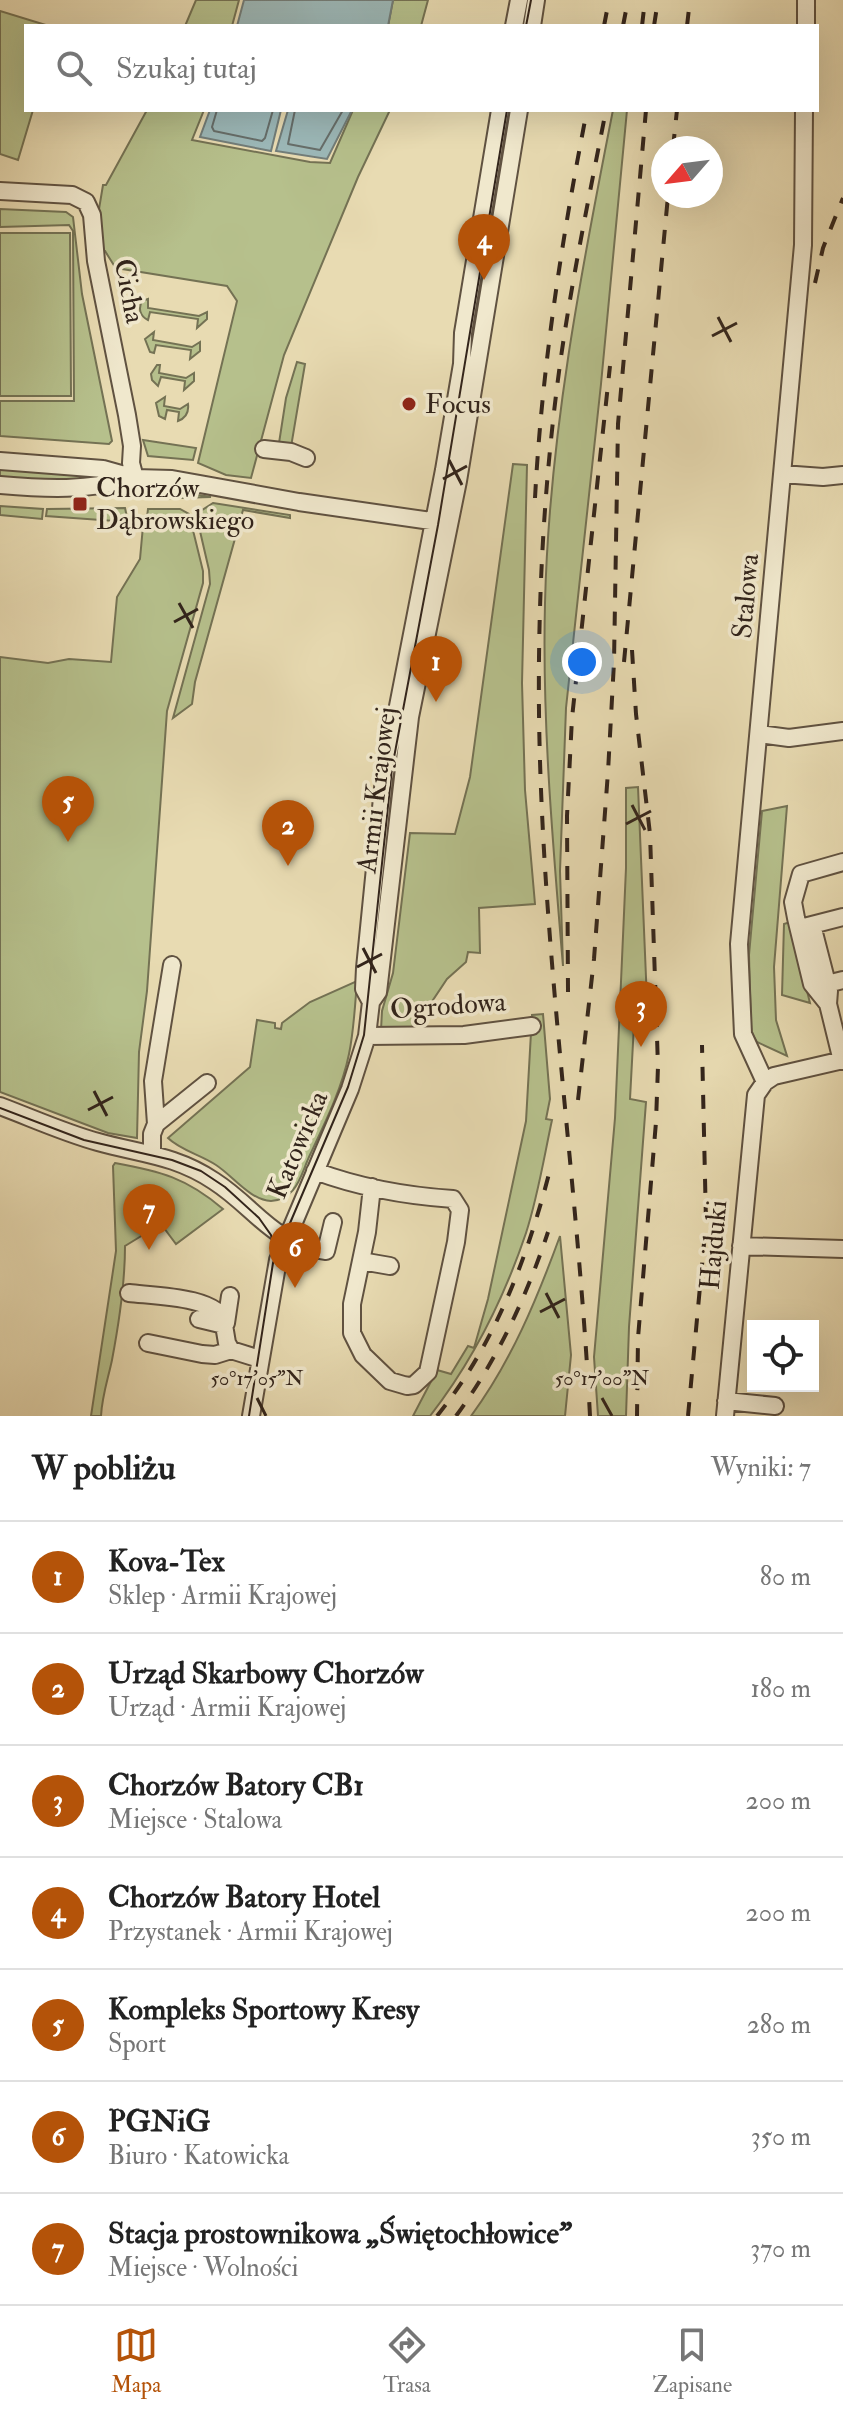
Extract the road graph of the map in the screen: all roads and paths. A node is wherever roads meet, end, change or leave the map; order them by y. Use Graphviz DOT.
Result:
graph roads {
  1 [pos="519,0"];
  2 [pos="536,0"];
  3 [pos="806,0"];
  4 [pos="515,24"];
  5 [pos="532,24"];
  6 [pos="806,24"];
  7 [pos="500,112"];
  8 [pos="519,112"];
  9 [pos="804,112"];
  10 [pos="494,148"];
  11 [pos="512,152"];
  12 [pos="0,191"];
  13 [pos="495,201"];
  14 [pos="488,245"];
  15 [pos="465,325"];
  16 [pos="482,327"];
  17 [pos="264,449"];
  18 [pos="306,458"];
  19 [pos="0,461"];
  20 [pos="782,474"];
  21 [pos="843,475"];
  22 [pos="135,478"];
  23 [pos="0,485"];
  24 [pos="442,522"];
  25 [pos="843,731"];
  26 [pos="759,734"];
  27 [pos="405,765"];
  28 [pos="387,766"];
  29 [pos="383,786"];
  30 [pos="401,788"];
  31 [pos="378,840"];
  32 [pos="396,841"];
  33 [pos="843,862"];
  34 [pos="843,917"];
  35 [pos="805,926"];
  36 [pos="172,965"];
  37 [pos="835,982"];
  38 [pos="371,992"];
  39 [pos="828,1004"];
  40 [pos="532,1026"];
  41 [pos="367,1036"];
  42 [pos="842,1060"];
  43 [pos="765,1082"];
  44 [pos="207,1083"];
  45 [pos="0,1106"];
  46 [pos="156,1124"];
  47 [pos="152,1154"];
  48 [pos="315,1171"];
  49 [pos="372,1187"];
  50 [pos="333,1222"];
  51 [pos="286,1238"];
  52 [pos="741,1246"];
  53 [pos="843,1249"];
  54 [pos="361,1261"];
  55 [pos="390,1266"];
  56 [pos="129,1293"];
  57 [pos="230,1296"];
  58 [pos="199,1319"];
  59 [pos="226,1326"];
  60 [pos="148,1343"];
  61 [pos="231,1350"];
  62 [pos="260,1359"];
  63 [pos="775,1406"];
  64 [pos="726,1408"];
  65 [pos="251,1416"];
  1 -- 4 [label="street"];
  2 -- 5 [label="street"];
  3 -- 6 [label="street"];
  7 -- 10 [label="street, Armii Krajowej"];
  8 -- 11 [label="street, Armii Krajowej"];
  9 -- 20 [label="street, Stalowa"];
  10 -- 11 [label="street"];
  10 -- 13 [label="street, Armii Krajowej"];
  11 -- 13 [label="street, Armii Krajowej"];
  12 -- 22 [label="street, Cicha"];
  13 -- 14 [label="street, Armii Krajowej"];
  14 -- 15 [label="street, Armii Krajowej"];
  14 -- 16 [label="street, Armii Krajowej"];
  15 -- 16 [label="street"];
  15 -- 24 [label="street, Armii Krajowej"];
  16 -- 24 [label="street, Armii Krajowej"];
  17 -- 18 [label="street"];
  19 -- 22 [label="street"];
  20 -- 21 [label="street"];
  20 -- 26 [label="street, Stalowa"];
  22 -- 23 [label="street"];
  22 -- 24 [label="street"];
  24 -- 27 [label="street, Armii Krajowej"];
  24 -- 28 [label="street, Armii Krajowej"];
  25 -- 26 [label="street"];
  26 -- 43 [label="street, Stalowa"];
  27 -- 28 [label="street"];
  27 -- 30 [label="street, Armii Krajowej"];
  28 -- 29 [label="street, Armii Krajowej"];
  29 -- 30 [label="street"];
  29 -- 31 [label="street, Armii Krajowej"];
  30 -- 32 [label="street, Armii Krajowej"];
  31 -- 32 [label="street"];
  31 -- 38 [label="street, Armii Krajowej"];
  32 -- 38 [label="street, Armii Krajowej"];
  33 -- 35 [label="street"];
  34 -- 35 [label="street"];
  35 -- 37 [label="street"];
  35 -- 39 [label="street"];
  36 -- 46 [label="street"];
  37 -- 39 [label="street"];
  38 -- 41 [label="street, Armii Krajowej"];
  39 -- 42 [label="street"];
  40 -- 41 [label="street, Ogrodowa"];
  41 -- 48 [label="street, Katowicka"];
  42 -- 43 [label="street"];
  43 -- 52 [label="street, Hajduki"];
  44 -- 46 [label="street"];
  45 -- 47 [label="street"];
  46 -- 47 [label="street"];
  47 -- 51 [label="street"];
  48 -- 49 [label="street"];
  48 -- 51 [label="street, Katowicka"];
  49 -- 54 [label="street"];
  49 -- 54 [label="street"];
  50 -- 51 [label="street"];
  51 -- 62 [label="street, Katowicka"];
  52 -- 53 [label="street"];
  52 -- 64 [label="street, Hajduki"];
  54 -- 55 [label="street"];
  56 -- 59 [label="street"];
  57 -- 59 [label="street"];
  58 -- 59 [label="street"];
  59 -- 61 [label="street"];
  60 -- 61 [label="street"];
  61 -- 62 [label="street"];
  62 -- 65 [label="street, Katowicka"];
  63 -- 64 [label="street"];
}
